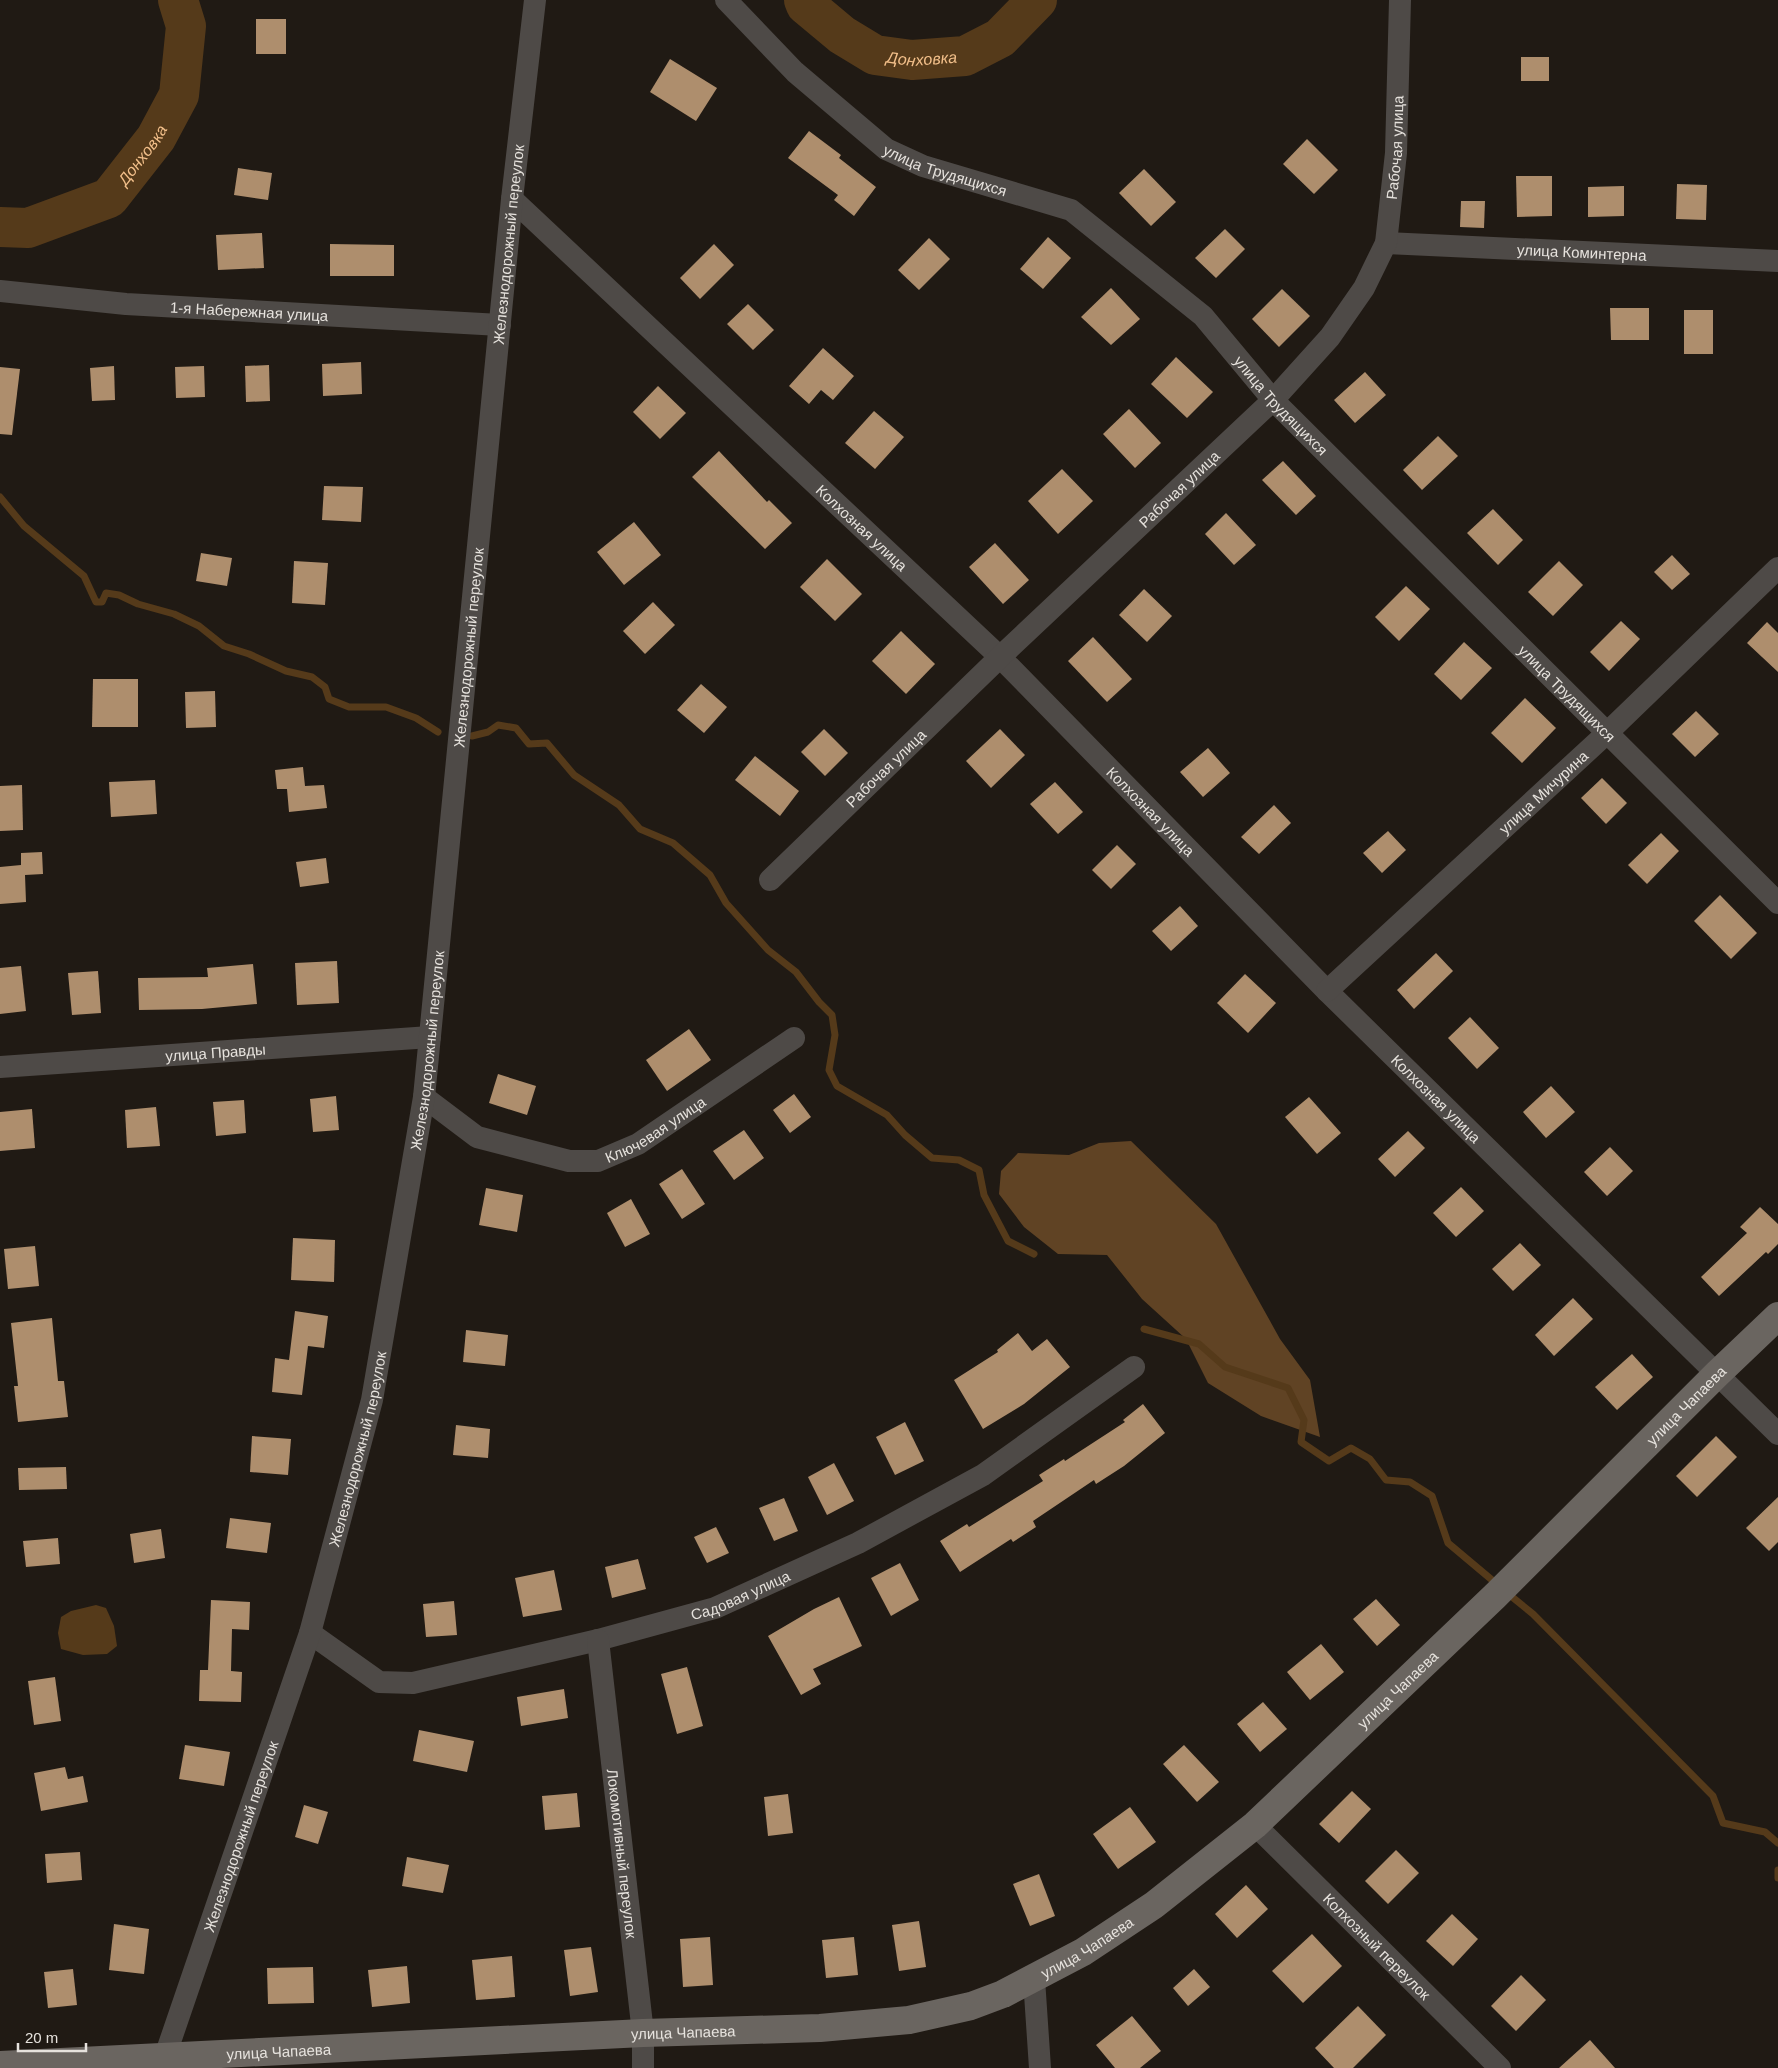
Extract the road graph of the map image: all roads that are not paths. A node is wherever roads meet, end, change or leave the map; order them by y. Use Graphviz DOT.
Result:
graph roads {
  1 [pos="535,0"];
  2 [pos="726,0"];
  3 [pos="1400,0"];
  4 [pos="512,199"];
  5 [pos="1386,243"];
  6 [pos="1778,261"];
  7 [pos="0,291"];
  8 [pos="500,325"];
  9 [pos="1272,400"];
  10 [pos="1778,568"];
  11 [pos="1000,657"];
  12 [pos="1607,733"];
  13 [pos="770,880"];
  14 [pos="1778,902"];
  15 [pos="1327,991"];
  16 [pos="430,1037"];
  17 [pos="794,1038"];
  18 [pos="0,1067"];
  19 [pos="424,1097"];
  20 [pos="1778,1316"];
  21 [pos="1134,1367"];
  22 [pos="1717,1374"];
  23 [pos="1778,1434"];
  24 [pos="310,1633"];
  25 [pos="598,1640"];
  26 [pos="1255,1825"];
  27 [pos="1034,1979"];
  28 [pos="643,2033"];
  29 [pos="163,2063"];
  30 [pos="0,2064"];
  31 [pos="643,2068"];
  32 [pos="1040,2068"];
  33 [pos="1500,2068"];
  1 -- 4 [label="street, Железнодорожный переулок"];
  2 -- 9 [label="street, улица Трудящихся"];
  3 -- 5 [label="street, Рабочая улица"];
  4 -- 8 [label="street, Железнодорожный переулок"];
  4 -- 11 [label="street, Колхозная улица"];
  5 -- 6 [label="street, улица Коминтерна"];
  5 -- 9 [label="street, Рабочая улица"];
  7 -- 8 [label="street, 1-я Набережная улица"];
  8 -- 16 [label="street, Железнодорожный переулок"];
  9 -- 11 [label="street, Рабочая улица"];
  9 -- 12 [label="street, улица Трудящихся"];
  10 -- 12 [label="street, улица Мичурина"];
  11 -- 13 [label="street, Рабочая улица"];
  11 -- 15 [label="street, Колхозная улица"];
  12 -- 14 [label="street, улица Трудящихся"];
  12 -- 15 [label="street, улица Мичурина"];
  15 -- 22 [label="street, Колхозная улица"];
  16 -- 18 [label="street, улица Правды"];
  16 -- 19 [label="street, Железнодорожный переулок"];
  17 -- 19 [label="street, Ключевая улица"];
  19 -- 24 [label="street, Железнодорожный переулок"];
  20 -- 22 [label="street, улица Чапаева"];
  21 -- 25 [label="street, Садовая улица"];
  22 -- 23 [label="street, Колхозная улица"];
  22 -- 26 [label="street, улица Чапаева"];
  24 -- 25 [label="street, Садовая улица"];
  24 -- 29 [label="street, Железнодорожный переулок"];
  25 -- 28 [label="street, Локомотивный переулок"];
  26 -- 27 [label="street, улица Чапаева"];
  26 -- 33 [label="street, Колхозный переулок"];
  27 -- 28 [label="street, улица Чапаева"];
  27 -- 32 [label="street"];
  28 -- 29 [label="street, улица Чапаева"];
  28 -- 31 [label="street, Локомотивный переулок"];
  29 -- 30 [label="street, улица Чапаева"];
}
